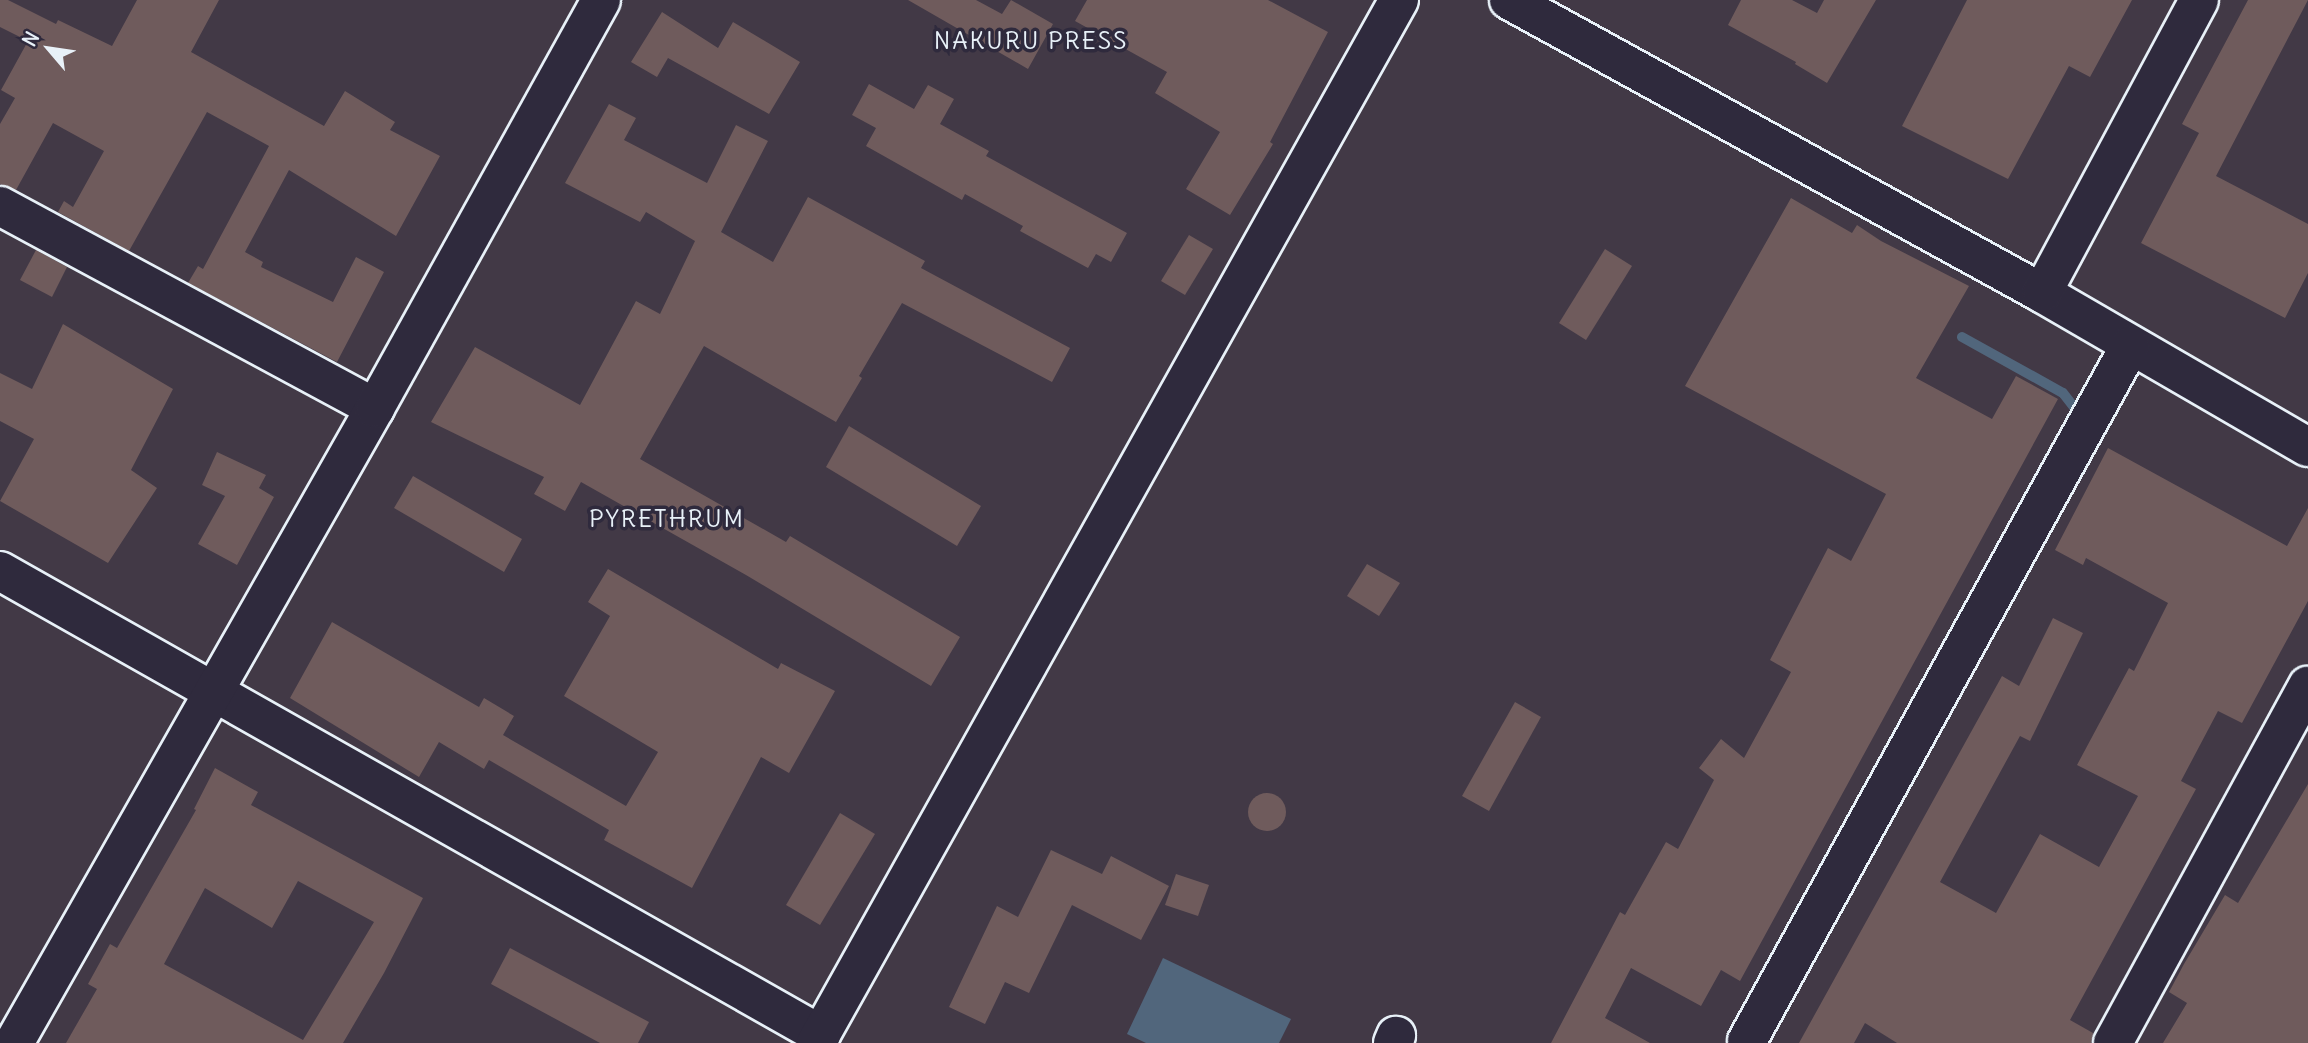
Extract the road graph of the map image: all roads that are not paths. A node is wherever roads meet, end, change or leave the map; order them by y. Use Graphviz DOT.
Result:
graph roads {
  1 [pos="601,0"];
  2 [pos="1399,0"];
  3 [pos="1510,0"];
  4 [pos="2199,0"];
  5 [pos="0,206"];
  6 [pos="2042,293"];
  7 [pos="2130,346"];
  8 [pos="376,408"];
  9 [pos="2308,447"];
  10 [pos="0,570"];
  11 [pos="2308,686"];
  12 [pos="214,689"];
  13 [pos="819,1039"];
  14 [pos="1747,1041"];
  15 [pos="14,1043"];
  16 [pos="2113,1043"];
  1 -- 8 [label="street"];
  2 -- 13 [label="street"];
  3 -- 6 [label="street"];
  4 -- 6 [label="street"];
  5 -- 8 [label="street"];
  6 -- 7 [label="street"];
  7 -- 9 [label="street"];
  7 -- 14 [label="street"];
  8 -- 12 [label="street"];
  10 -- 12 [label="street"];
  11 -- 16 [label="street"];
  12 -- 13 [label="street"];
  12 -- 15 [label="street"];
}
